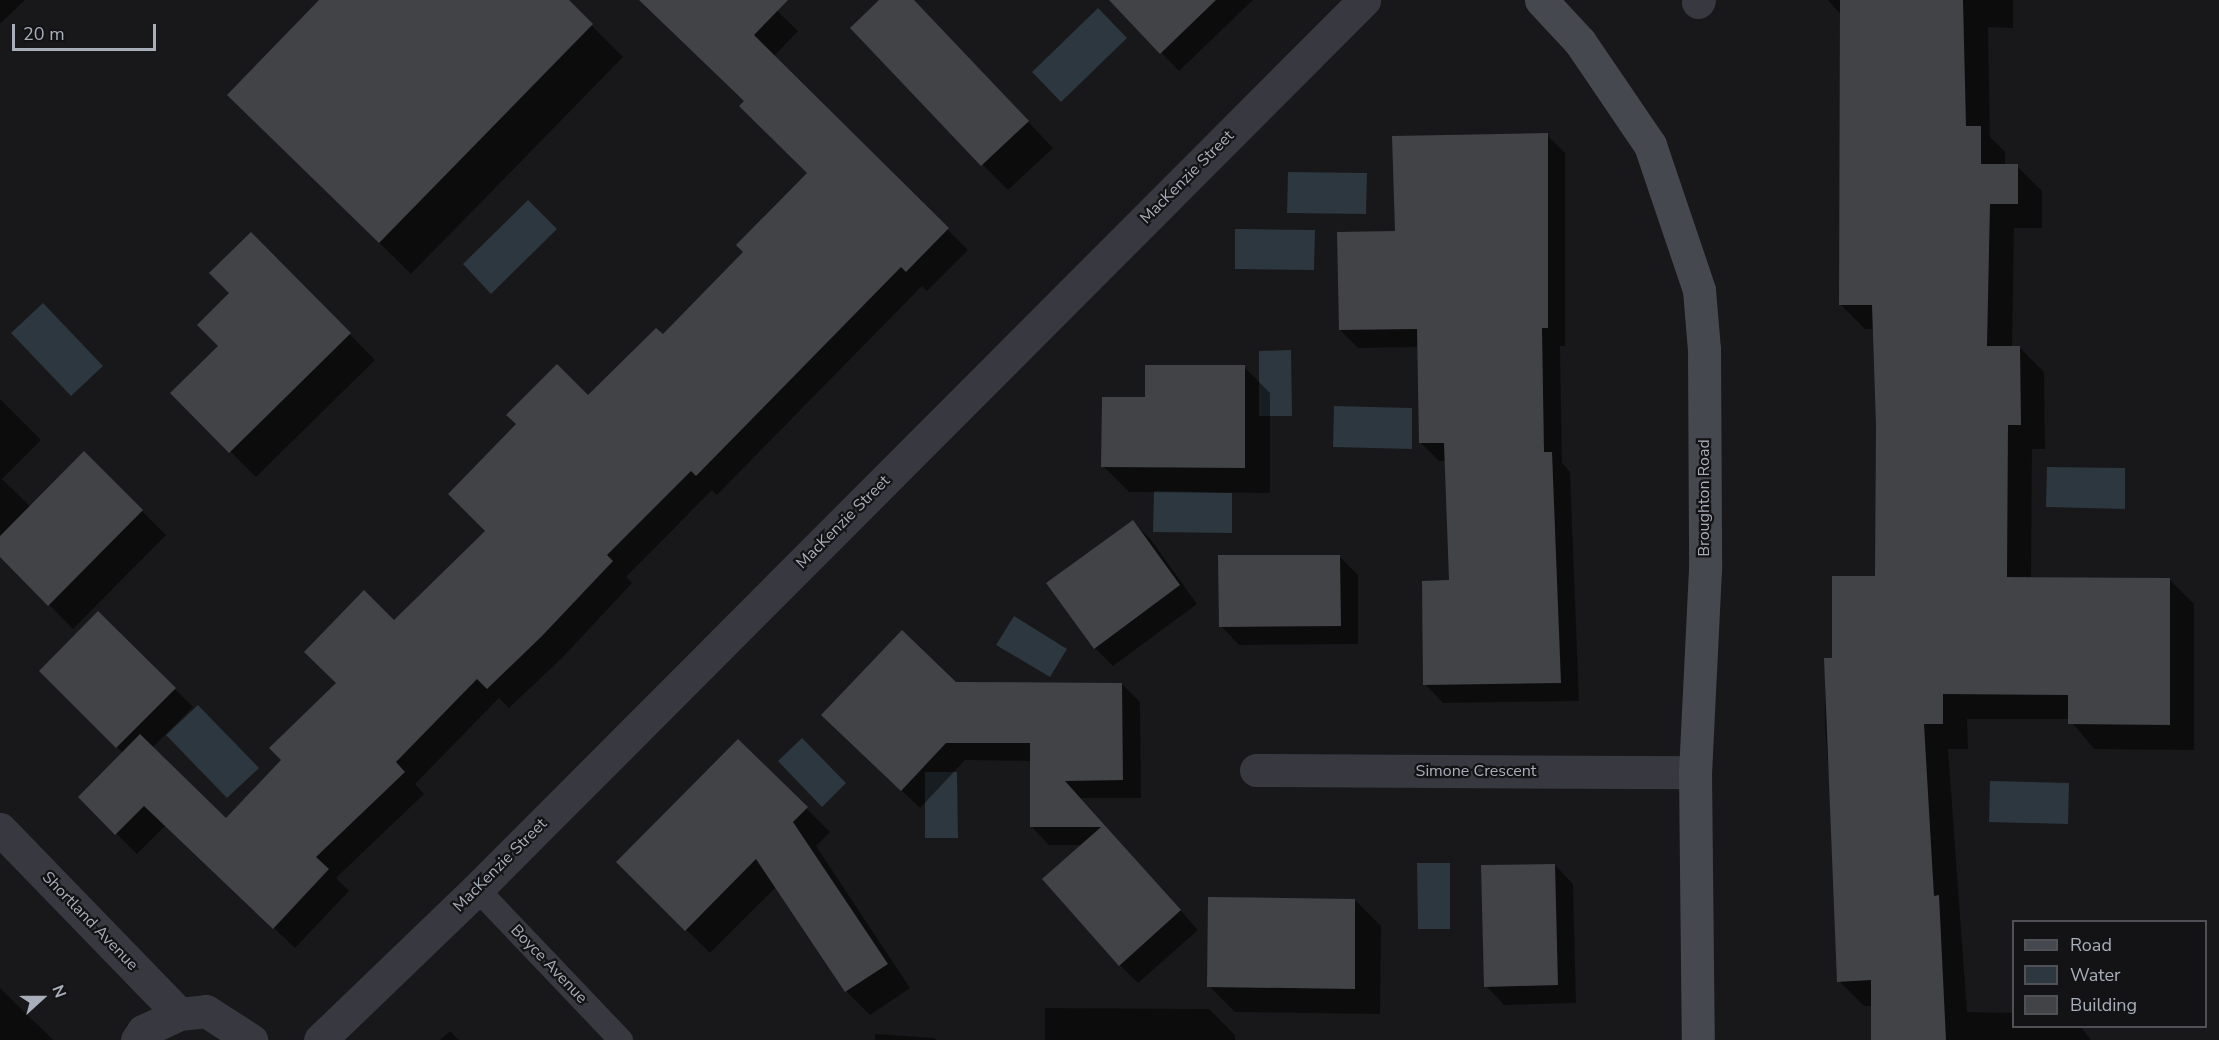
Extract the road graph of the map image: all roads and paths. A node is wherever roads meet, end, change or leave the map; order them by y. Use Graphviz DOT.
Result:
graph roads {
  1 [pos="1364,0"];
  2 [pos="1541,0"];
  3 [pos="1256,770"];
  4 [pos="1695,772"];
  5 [pos="0,829"];
  6 [pos="477,889"];
  7 [pos="179,1014"];
  8 [pos="137,1040"];
  9 [pos="251,1040"];
  10 [pos="320,1040"];
  11 [pos="621,1040"];
  12 [pos="1698,1040"];
  1 -- 6 [label="street, MacKenzie Street"];
  2 -- 4 [label="main road, Broughton Road"];
  3 -- 4 [label="street, Simone Crescent"];
  4 -- 12 [label="main road, Broughton Road"];
  5 -- 7 [label="street, Shortland Avenue"];
  6 -- 10 [label="street, MacKenzie Street"];
  6 -- 11 [label="lane, Boyce Avenue"];
  7 -- 8 [label="street"];
  7 -- 9 [label="street"];
}
